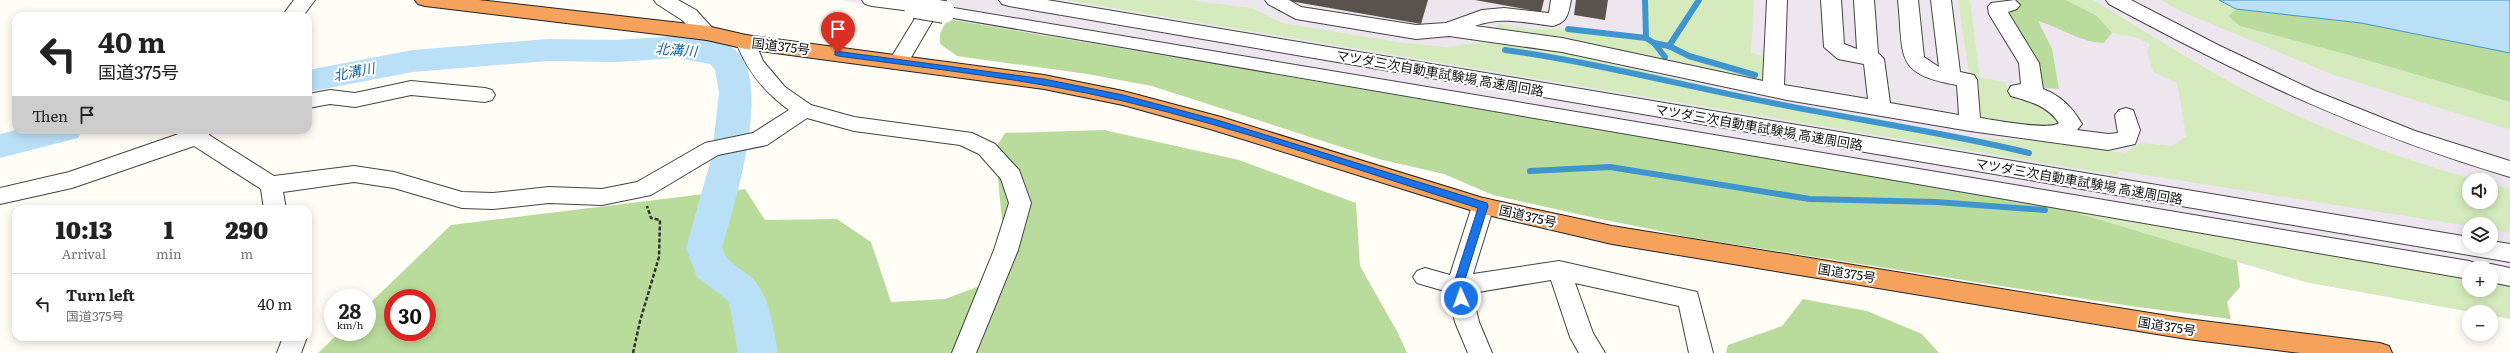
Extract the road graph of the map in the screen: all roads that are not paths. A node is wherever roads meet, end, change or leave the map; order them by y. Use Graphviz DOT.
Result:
graph roads {
  1 [pos="305,0"];
  2 [pos="425,0"];
  3 [pos="664,0"];
  4 [pos="872,0"];
  5 [pos="1009,0"];
  6 [pos="1275,0"];
  7 [pos="1561,0"];
  8 [pos="1777,0"];
  9 [pos="1831,0"];
  10 [pos="1864,0"];
  11 [pos="1908,0"];
  12 [pos="1941,0"];
  13 [pos="2116,0"];
  14 [pos="2010,5"];
  15 [pos="940,6"];
  16 [pos="295,12"];
  17 [pos="1449,29"];
  18 [pos="707,33"];
  19 [pos="746,42"];
  20 [pos="1868,58"];
  21 [pos="899,61"];
  22 [pos="1950,77"];
  23 [pos="1773,90"];
  24 [pos="485,95"];
  25 [pos="312,100"];
  26 [pos="1880,109"];
  27 [pos="804,110"];
  28 [pos="2126,114"];
  29 [pos="1970,124"];
  30 [pos="2040,133"];
  31 [pos="195,134"];
  32 [pos="199,134"];
  33 [pos="2510,169"];
  34 [pos="271,185"];
  35 [pos="0,196"];
  36 [pos="274,205"];
  37 [pos="1483,206"];
  38 [pos="2510,253"];
  39 [pos="2462,269"];
  40 [pos="1559,270"];
  41 [pos="2498,274"];
  42 [pos="1424,277"];
  43 [pos="2510,277"];
  44 [pos="1458,286"];
  45 [pos="294,341"];
  46 [pos="289,353"];
  47 [pos="964,353"];
  48 [pos="1480,353"];
  49 [pos="1593,353"];
  50 [pos="1702,353"];
  51 [pos="2380,353"];
  1 -- 16 [label="street"];
  2 -- 18 [label="highway, 国道375号"];
  3 -- 18 [label="street"];
  4 -- 15 [label="street, bridge"];
  5 -- 38 [label="street, マツダ三次自動車試験場 高速周回路"];
  6 -- 17 [label="street"];
  7 -- 17 [label="street"];
  8 -- 23 [label="street"];
  9 -- 20 [label="street"];
  10 -- 20 [label="street"];
  11 -- 22 [label="street"];
  12 -- 22 [label="street"];
  13 -- 33 [label="street"];
  14 -- 30 [label="street"];
  15 -- 21 [label="street"];
  15 -- 39 [label="street"];
  17 -- 23 [label="street"];
  18 -- 19 [label="highway, 国道375号"];
  19 -- 21 [label="highway, 国道375号"];
  19 -- 27 [label="street"];
  20 -- 26 [label="street"];
  21 -- 37 [label="highway, 国道375号"];
  22 -- 29 [label="street"];
  23 -- 26 [label="street"];
  24 -- 25 [label="street"];
  26 -- 29 [label="street"];
  27 -- 34 [label="street"];
  27 -- 47 [label="street"];
  28 -- 30 [label="street"];
  29 -- 30 [label="street"];
  31 -- 35 [label="street"];
  32 -- 34 [label="street"];
  34 -- 36 [label="street"];
  37 -- 44 [label="street"];
  37 -- 51 [label="highway, 国道375号"];
  40 -- 44 [label="street"];
  40 -- 49 [label="street"];
  40 -- 50 [label="street"];
  41 -- 43 [label="street"];
  42 -- 44 [label="street"];
  44 -- 48 [label="street"];
  45 -- 46 [label="street"];
}
